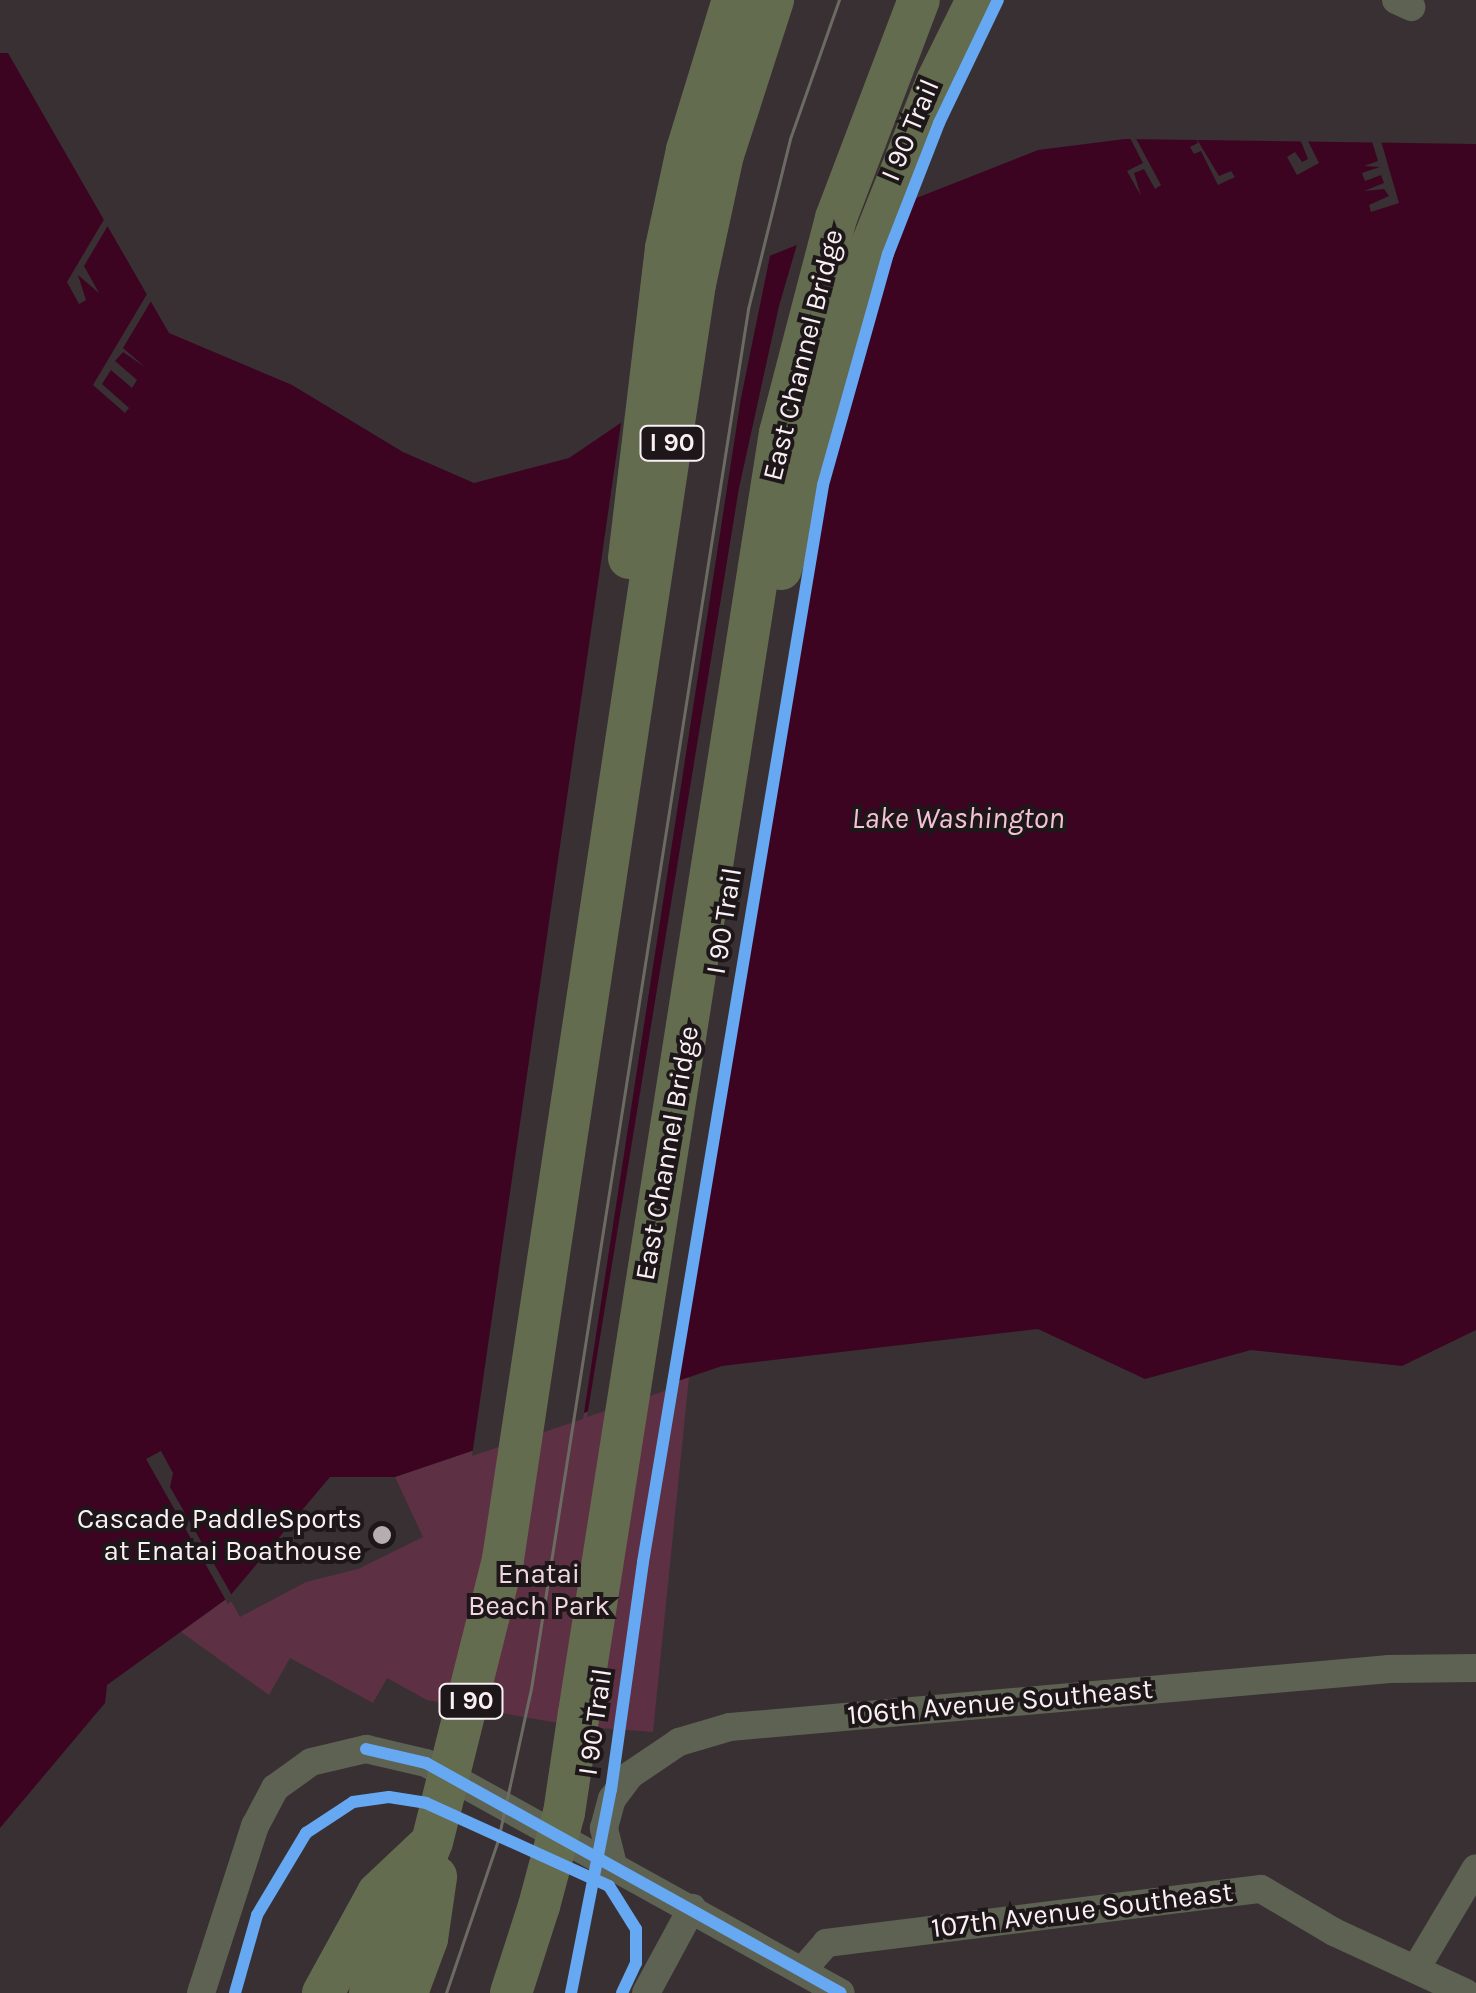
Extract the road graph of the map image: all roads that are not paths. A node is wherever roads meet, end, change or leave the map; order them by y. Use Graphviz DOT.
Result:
graph roads {
  1 [pos="733,0"];
  2 [pos="773,0"];
  3 [pos="919,0"];
  4 [pos="977,0"];
  5 [pos="729,773"];
  6 [pos="606,893"];
  7 [pos="1476,1668"];
  8 [pos="612,1861"];
  9 [pos="424,1862"];
  10 [pos="1476,1868"];
  11 [pos="692,1908"];
  12 [pos="1416,1968"];
  13 [pos="802,1971"];
  14 [pos="201,1993"];
  15 [pos="323,1993"];
  16 [pos="370,1993"];
  17 [pos="407,1993"];
  18 [pos="511,1993"];
  19 [pos="646,1993"];
  20 [pos="841,1993"];
  21 [pos="1466,1993"];
  1 -- 6 [label="highway"];
  2 -- 6 [label="highway, I 90"];
  3 -- 5 [label="highway, East Channel Bridge"];
  4 -- 5 [label="highway"];
  5 -- 18 [label="highway, East Channel Bridge, bridge"];
  6 -- 9 [label="highway, I 90, bridge"];
  7 -- 8 [label="street, 106th Avenue Southeast"];
  8 -- 11 [label="street"];
  8 -- 14 [label="street"];
  9 -- 15 [label="highway"];
  9 -- 16 [label="highway, I 90"];
  9 -- 17 [label="highway"];
  10 -- 12 [label="street"];
  11 -- 13 [label="street"];
  11 -- 19 [label="street"];
  12 -- 13 [label="street, 107th Avenue Southeast"];
  12 -- 21 [label="street, 107th Avenue Southeast"];
  13 -- 20 [label="street"];
}
